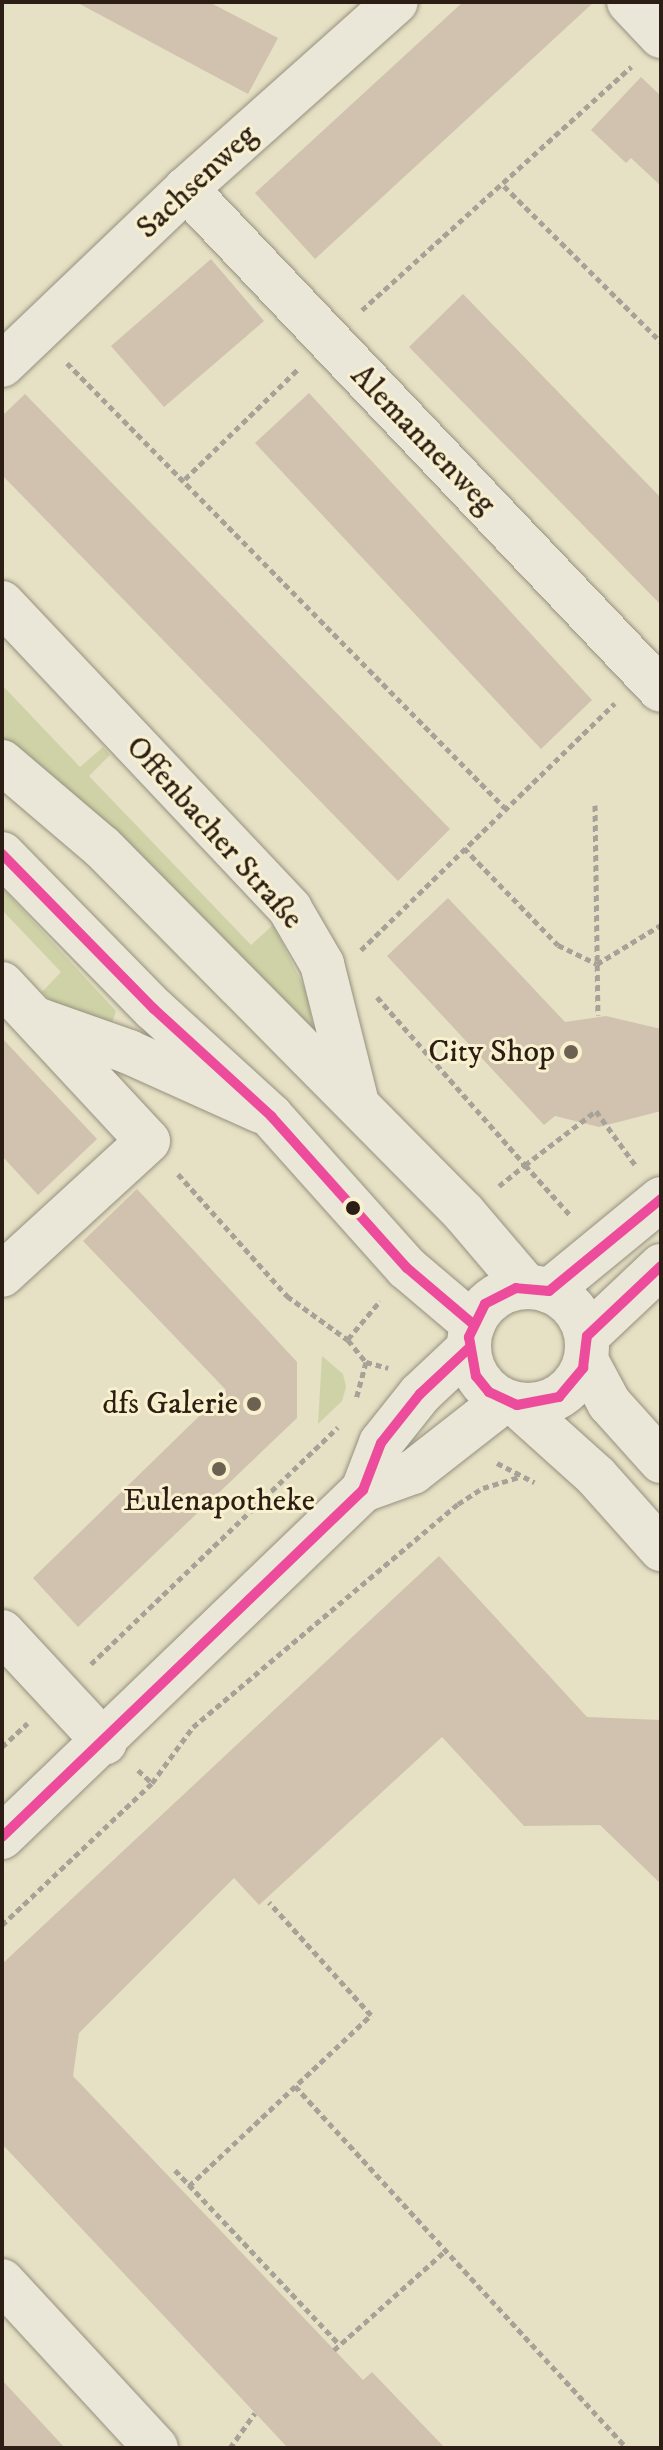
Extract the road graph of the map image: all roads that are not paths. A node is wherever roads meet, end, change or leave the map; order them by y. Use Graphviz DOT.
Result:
graph roads {
  1 [pos="396,2"];
  2 [pos="629,2"];
  3 [pos="648,50"];
  4 [pos="186,189"];
  5 [pos="2,365"];
  6 [pos="2,603"];
  7 [pos="653,682"];
  8 [pos="2,762"];
  9 [pos="2,854"];
  10 [pos="2,984"];
  11 [pos="33,1018"];
  12 [pos="357,1103"];
  13 [pos="271,1116"];
  14 [pos="650,1185"];
  15 [pos="661,1266"];
  16 [pos="2,1275"];
  17 [pos="538,1289"];
  18 [pos="470,1336"];
  19 [pos="586,1348"];
  20 [pos="511,1403"];
  21 [pos="661,1461"];
  22 [pos="363,1490"];
  23 [pos="661,1549"];
  24 [pos="2,1632"];
  25 [pos="105,1743"];
  26 [pos="2,1837"];
  27 [pos="2,2281"];
  28 [pos="156,2448"];
  1 -- 4 [label="street, Sachsenweg"];
  2 -- 3 [label="street"];
  4 -- 5 [label="street, Sachsenweg"];
  4 -- 7 [label="street, Alemannenweg"];
  6 -- 12 [label="street, Offenbacher Straße"];
  8 -- 12 [label="street, Offenbacher Straße"];
  9 -- 13 [label="street"];
  10 -- 11 [label="street"];
  11 -- 13 [label="street"];
  11 -- 16 [label="street"];
  12 -- 17 [label="street, Offenbacher Straße"];
  13 -- 18 [label="street"];
  14 -- 17 [label="street"];
  15 -- 19 [label="street"];
  17 -- 18 [label="street"];
  17 -- 19 [label="street, Offenbacher Straße"];
  18 -- 20 [label="street"];
  18 -- 22 [label="street"];
  19 -- 20 [label="street"];
  19 -- 21 [label="street, Offenbacher Straße"];
  20 -- 22 [label="street"];
  20 -- 23 [label="street"];
  22 -- 25 [label="street"];
  24 -- 25 [label="street"];
  25 -- 26 [label="street"];
  27 -- 28 [label="street"];
}
